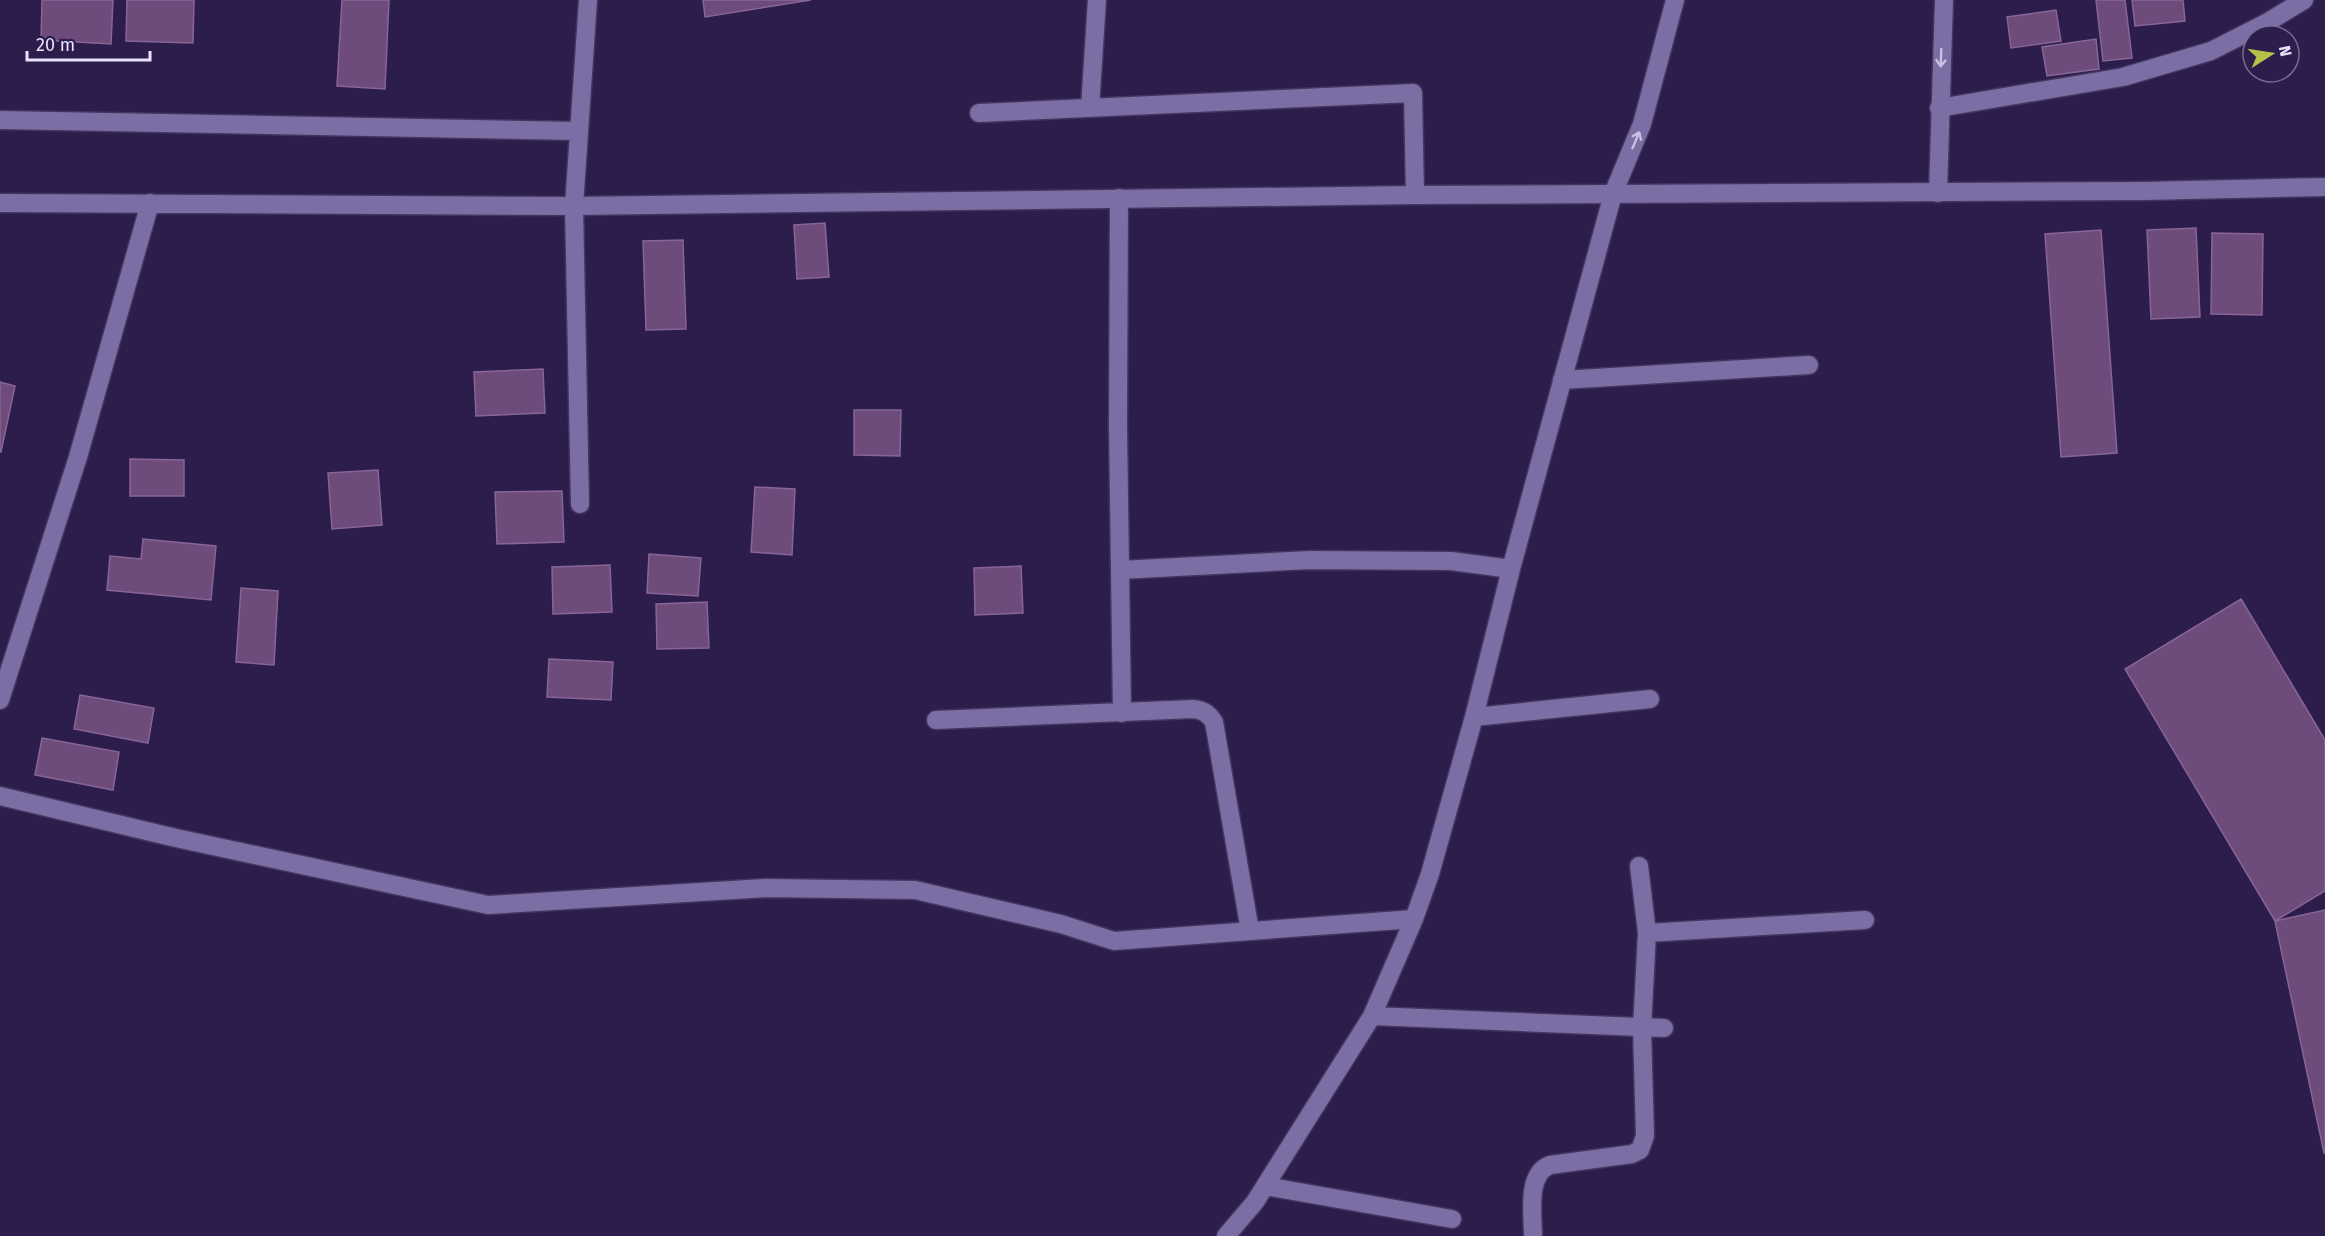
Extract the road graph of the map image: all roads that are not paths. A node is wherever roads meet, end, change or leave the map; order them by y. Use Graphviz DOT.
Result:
graph roads {
  1 [pos="588,0"];
  2 [pos="1097,0"];
  3 [pos="1675,0"];
  4 [pos="1944,0"];
  5 [pos="2304,0"];
  6 [pos="1090,108"];
  7 [pos="1939,108"];
  8 [pos="979,113"];
  9 [pos="0,120"];
  10 [pos="578,131"];
  11 [pos="2325,187"];
  12 [pos="1938,193"];
  13 [pos="1613,194"];
  14 [pos="1415,195"];
  15 [pos="1119,198"];
  16 [pos="0,203"];
  17 [pos="150,203"];
  18 [pos="574,206"];
  19 [pos="1809,365"];
  20 [pos="1562,380"];
  21 [pos="580,504"];
  22 [pos="1511,569"];
  23 [pos="1120,570"];
  24 [pos="1650,699"];
  25 [pos="0,700"];
  26 [pos="1122,713"];
  27 [pos="1474,717"];
  28 [pos="936,720"];
  29 [pos="0,796"];
  30 [pos="1639,866"];
  31 [pos="1414,919"];
  32 [pos="1865,920"];
  33 [pos="1250,931"];
  34 [pos="1647,933"];
  35 [pos="1372,1016"];
  36 [pos="1642,1028"];
  37 [pos="1664,1028"];
  38 [pos="1265,1186"];
  39 [pos="1452,1219"];
  40 [pos="1226,1236"];
  41 [pos="1533,1236"];
  1 -- 10 [label="street"];
  2 -- 6 [label="street"];
  13 -- 3 [label="street, one-way"];
  4 -- 7 [label="street, one-way"];
  5 -- 7 [label="street"];
  6 -- 8 [label="street"];
  6 -- 14 [label="street"];
  7 -- 12 [label="street"];
  9 -- 10 [label="street"];
  10 -- 18 [label="street"];
  11 -- 12 [label="street"];
  12 -- 13 [label="street"];
  13 -- 14 [label="street"];
  13 -- 20 [label="street"];
  14 -- 15 [label="street"];
  15 -- 18 [label="street"];
  15 -- 23 [label="street"];
  16 -- 17 [label="street"];
  17 -- 18 [label="street"];
  17 -- 25 [label="street"];
  18 -- 21 [label="street"];
  19 -- 20 [label="street"];
  20 -- 22 [label="street"];
  22 -- 23 [label="street"];
  22 -- 27 [label="street"];
  23 -- 26 [label="street"];
  24 -- 27 [label="street"];
  26 -- 28 [label="street"];
  26 -- 33 [label="street"];
  27 -- 31 [label="street"];
  29 -- 33 [label="street"];
  30 -- 34 [label="street"];
  31 -- 33 [label="street"];
  31 -- 35 [label="street"];
  32 -- 34 [label="street"];
  34 -- 36 [label="street"];
  35 -- 36 [label="street"];
  35 -- 38 [label="street"];
  36 -- 37 [label="street"];
  36 -- 41 [label="street"];
  38 -- 39 [label="street"];
  38 -- 40 [label="street"];
}
